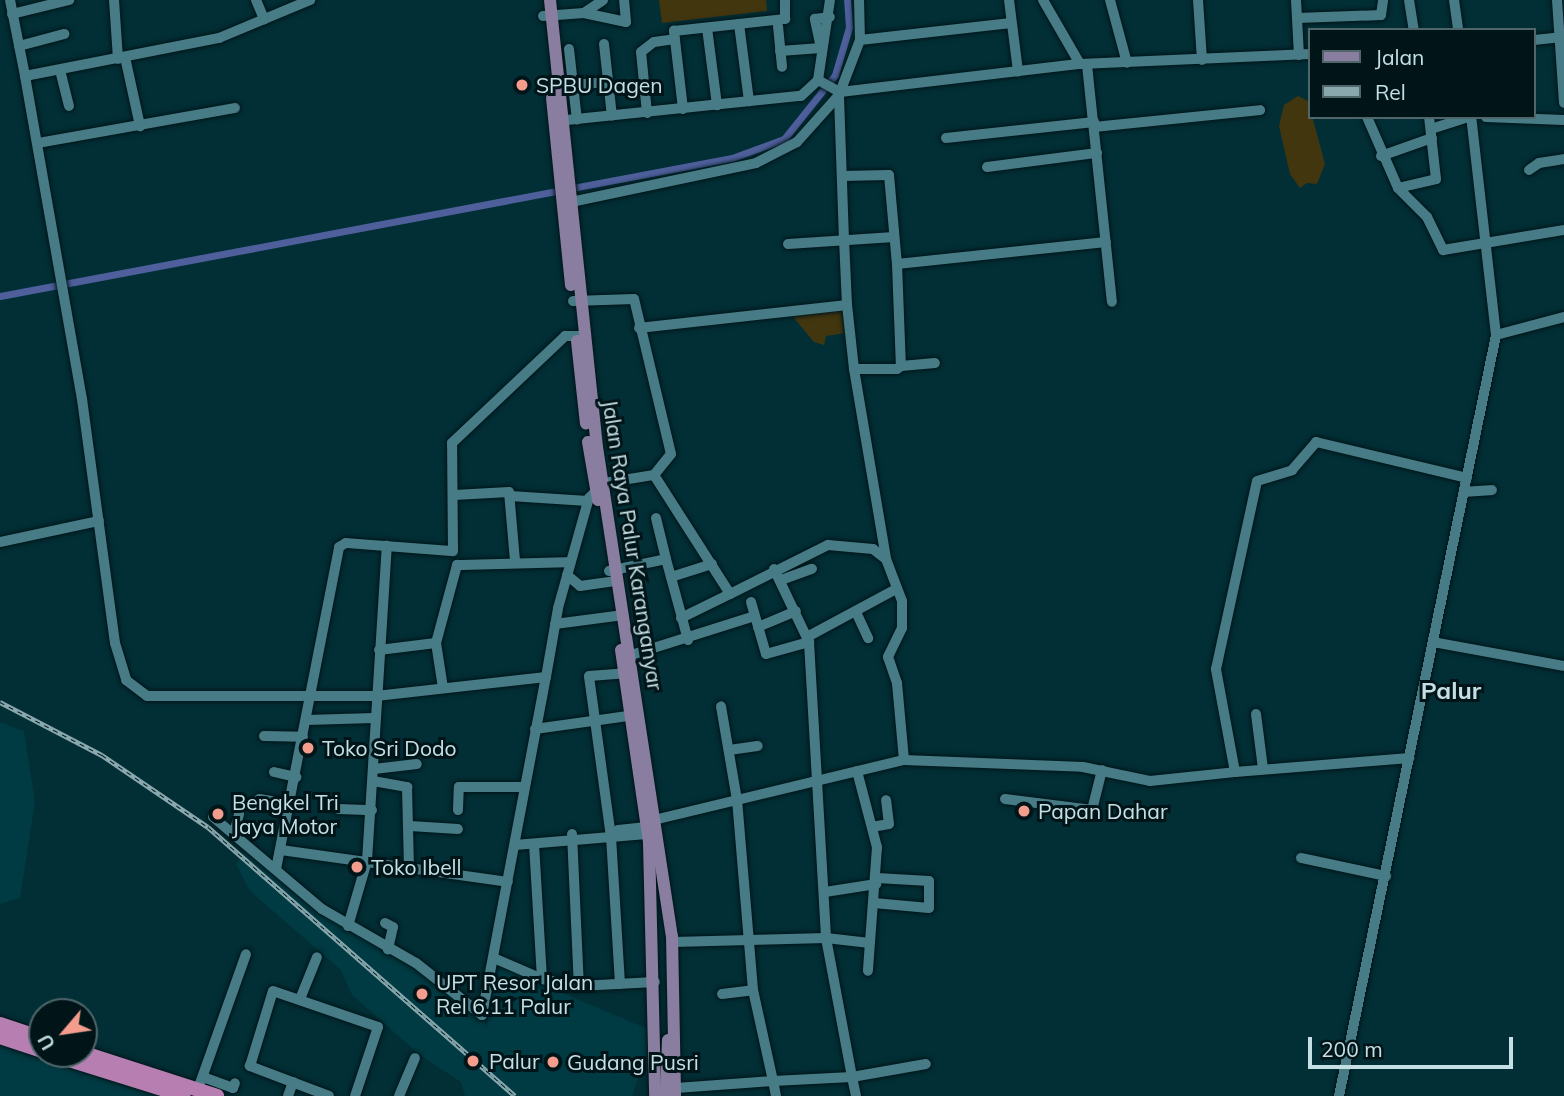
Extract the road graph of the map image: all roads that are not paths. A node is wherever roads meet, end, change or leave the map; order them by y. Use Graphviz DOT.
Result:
graph roads {
  1 [pos="69,0"];
  2 [pos="114,0"];
  3 [pos="256,0"];
  4 [pos="310,0"];
  5 [pos="542,0"];
  6 [pos="550,0"];
  7 [pos="603,0"];
  8 [pos="624,0"];
  9 [pos="785,0"];
  10 [pos="830,0"];
  11 [pos="859,0"];
  12 [pos="1009,0"];
  13 [pos="1043,0"];
  14 [pos="1110,0"];
  15 [pos="1198,0"];
  16 [pos="1296,0"];
  17 [pos="1382,0"];
  18 [pos="1409,0"];
  19 [pos="1454,0"];
  20 [pos="1557,0"];
  21 [pos="8,5"];
  22 [pos="584,13"];
  23 [pos="547,16"];
  24 [pos="264,19"];
  25 [pos="1297,19"];
  26 [pos="1012,23"];
  27 [pos="739,24"];
  28 [pos="778,26"];
  29 [pos="707,28"];
  30 [pos="1414,28"];
  31 [pos="1458,28"];
  32 [pos="64,34"];
  33 [pos="675,35"];
  34 [pos="1562,37"];
  35 [pos="860,40"];
  36 [pos="1536,40"];
  37 [pos="604,44"];
  38 [pos="19,46"];
  39 [pos="821,48"];
  40 [pos="569,49"];
  41 [pos="780,51"];
  42 [pos="1305,55"];
  43 [pos="121,58"];
  44 [pos="1202,60"];
  45 [pos="1127,63"];
  46 [pos="1083,64"];
  47 [pos="782,67"];
  48 [pos="60,70"];
  49 [pos="1018,71"];
  50 [pos="25,76"];
  51 [pos="820,81"];
  52 [pos="609,82"];
  53 [pos="573,85"];
  54 [pos="838,93"];
  55 [pos="749,102"];
  56 [pos="1564,103"];
  57 [pos="717,105"];
  58 [pos="69,106"];
  59 [pos="235,108"];
  60 [pos="683,109"];
  61 [pos="1261,110"];
  62 [pos="647,113"];
  63 [pos="612,116"];
  64 [pos="1368,119"];
  65 [pos="1429,119"];
  66 [pos="1465,119"];
  67 [pos="1470,119"];
  68 [pos="1536,119"];
  69 [pos="1564,120"];
  70 [pos="565,121"];
  71 [pos="1094,124"];
  72 [pos="140,126"];
  73 [pos="1432,133"];
  74 [pos="946,138"];
  75 [pos="38,143"];
  76 [pos="1097,153"];
  77 [pos="1381,156"];
  78 [pos="1564,159"];
  79 [pos="987,167"];
  80 [pos="1529,170"];
  81 [pos="842,176"];
  82 [pos="1398,188"];
  83 [pos="568,199"];
  84 [pos="1564,230"];
  85 [pos="894,237"];
  86 [pos="844,240"];
  87 [pos="1486,240"];
  88 [pos="1106,242"];
  89 [pos="788,244"];
  90 [pos="897,264"];
  91 [pos="577,301"];
  92 [pos="1112,302"];
  93 [pos="847,305"];
  94 [pos="1564,317"];
  95 [pos="639,328"];
  96 [pos="1496,335"];
  97 [pos="581,337"];
  98 [pos="935,363"];
  99 [pos="901,366"];
  100 [pos="854,369"];
  101 [pos="654,475"];
  102 [pos="1467,478"];
  103 [pos="600,485"];
  104 [pos="1492,490"];
  105 [pos="1464,492"];
  106 [pos="454,495"];
  107 [pos="510,496"];
  108 [pos="588,501"];
  109 [pos="656,518"];
  110 [pos="99,522"];
  111 [pos="0,542"];
  112 [pos="387,546"];
  113 [pos="666,559"];
  114 [pos="886,559"];
  115 [pos="516,561"];
  116 [pos="570,562"];
  117 [pos="712,564"];
  118 [pos="774,569"];
  119 [pos="812,569"];
  120 [pos="567,575"];
  121 [pos="613,576"];
  122 [pos="671,577"];
  123 [pos="781,580"];
  124 [pos="896,589"];
  125 [pos="730,594"];
  126 [pos="751,602"];
  127 [pos="796,611"];
  128 [pos="856,611"];
  129 [pos="619,616"];
  130 [pos="755,616"];
  131 [pos="681,618"];
  132 [pos="555,624"];
  133 [pos="758,627"];
  134 [pos="868,638"];
  135 [pos="688,640"];
  136 [pos="808,640"];
  137 [pos="1433,642"];
  138 [pos="436,643"];
  139 [pos="379,650"];
  140 [pos="626,657"];
  141 [pos="1564,666"];
  142 [pos="628,673"];
  143 [pos="546,677"];
  144 [pos="443,688"];
  145 [pos="376,696"];
  146 [pos="311,697"];
  147 [pos="721,706"];
  148 [pos="1256,714"];
  149 [pos="635,715"];
  150 [pos="374,718"];
  151 [pos="306,720"];
  152 [pos="593,723"];
  153 [pos="536,729"];
  154 [pos="264,736"];
  155 [pos="303,737"];
  156 [pos="758,746"];
  157 [pos="729,750"];
  158 [pos="1409,758"];
  159 [pos="905,760"];
  160 [pos="417,764"];
  161 [pos="374,769"];
  162 [pos="1263,769"];
  163 [pos="1102,770"];
  164 [pos="857,771"];
  165 [pos="274,772"];
  166 [pos="1235,772"];
  167 [pos="296,777"];
  168 [pos="818,780"];
  169 [pos="373,781"];
  170 [pos="523,787"];
  171 [pos="260,799"];
  172 [pos="1005,799"];
  173 [pos="737,800"];
  174 [pos="886,800"];
  175 [pos="292,804"];
  176 [pos="339,809"];
  177 [pos="372,810"];
  178 [pos="458,810"];
  179 [pos="239,814"];
  180 [pos="214,817"];
  181 [pos="658,819"];
  182 [pos="410,827"];
  183 [pos="872,827"];
  184 [pos="458,829"];
  185 [pos="647,830"];
  186 [pos="234,833"];
  187 [pos="610,834"];
  188 [pos="573,837"];
  189 [pos="515,841"];
  190 [pos="534,844"];
  191 [pos="655,849"];
  192 [pos="281,850"];
  193 [pos="1301,858"];
  194 [pos="368,861"];
  195 [pos="409,867"];
  196 [pos="276,869"];
  197 [pos="1386,876"];
  198 [pos="876,881"];
  199 [pos="508,883"];
  200 [pos="825,892"];
  201 [pos="874,903"];
  202 [pos="385,923"];
  203 [pos="661,923"];
  204 [pos="348,926"];
  205 [pos="826,938"];
  206 [pos="673,942"];
  207 [pos="747,943"];
  208 [pos="870,943"];
  209 [pos="388,950"];
  210 [pos="246,954"];
  211 [pos="317,957"];
  212 [pos="496,959"];
  213 [pos="868,971"];
  214 [pos="542,979"];
  215 [pos="289,982"];
  216 [pos="655,982"];
  217 [pos="620,984"];
  218 [pos="579,986"];
  219 [pos="753,990"];
  220 [pos="284,993"];
  221 [pos="722,994"];
  222 [pos="300,999"];
  223 [pos="0,1024"];
  224 [pos="28,1033"];
  225 [pos="0,1037"];
  226 [pos="28,1046"];
  227 [pos="98,1057"];
  228 [pos="415,1058"];
  229 [pos="926,1064"];
  230 [pos="95,1068"];
  231 [pos="852,1077"];
  232 [pos="773,1081"];
  233 [pos="293,1082"];
  234 [pos="201,1083"];
  235 [pos="235,1083"];
  236 [pos="672,1093"];
  237 [pos="184,1096"];
  238 [pos="217,1096"];
  239 [pos="288,1096"];
  240 [pos="329,1096"];
  241 [pos="355,1096"];
  242 [pos="399,1096"];
  243 [pos="658,1096"];
  244 [pos="776,1096"];
  245 [pos="856,1096"];
  246 [pos="1339,1096"];
  1 -- 21 [label="street"];
  2 -- 43 [label="street"];
  3 -- 24 [label="street"];
  4 -- 24 [label="street"];
  5 -- 23 [label="main road, Jalan Raya Palur Karanganyar"];
  6 -- 23 [label="main road, Jalan Raya Palur Karanganyar"];
  7 -- 22 [label="street"];
  8 -- 22 [label="street"];
  9 -- 27 [label="street"];
  10 -- 39 [label="street"];
  11 -- 35 [label="street"];
  12 -- 26 [label="street"];
  13 -- 46 [label="street"];
  14 -- 45 [label="street"];
  15 -- 44 [label="street"];
  16 -- 25 [label="street"];
  17 -- 25 [label="street"];
  18 -- 30 [label="street"];
  19 -- 31 [label="street"];
  20 -- 34 [label="street"];
  21 -- 38 [label="street"];
  22 -- 23 [label="street"];
  23 -- 70 [label="main road, Jalan Raya Palur Karanganyar"];
  24 -- 43 [label="street"];
  25 -- 42 [label="street"];
  26 -- 35 [label="street"];
  26 -- 49 [label="street"];
  27 -- 29 [label="street"];
  27 -- 55 [label="street"];
  28 -- 41 [label="street"];
  29 -- 33 [label="street"];
  29 -- 57 [label="street"];
  32 -- 38 [label="street"];
  33 -- 60 [label="street"];
  33 -- 62 [label="street"];
  34 -- 36 [label="street"];
  34 -- 56 [label="street"];
  35 -- 54 [label="street"];
  37 -- 52 [label="street"];
  38 -- 50 [label="street"];
  39 -- 41 [label="street"];
  39 -- 51 [label="street"];
  40 -- 53 [label="street"];
  41 -- 47 [label="street"];
  42 -- 44 [label="street"];
  43 -- 48 [label="street"];
  43 -- 72 [label="street"];
  44 -- 45 [label="street"];
  45 -- 46 [label="street"];
  46 -- 49 [label="street"];
  46 -- 71 [label="street"];
  48 -- 50 [label="street"];
  48 -- 58 [label="street"];
  49 -- 54 [label="street"];
  50 -- 75 [label="street"];
  51 -- 54 [label="street"];
  51 -- 55 [label="street"];
  52 -- 53 [label="street"];
  52 -- 63 [label="street"];
  53 -- 70 [label="street"];
  54 -- 81 [label="street"];
  54 -- 83 [label="street"];
  55 -- 57 [label="street"];
  57 -- 60 [label="street"];
  59 -- 72 [label="street"];
  60 -- 62 [label="street"];
  61 -- 71 [label="street"];
  62 -- 63 [label="street"];
  63 -- 70 [label="street"];
  64 -- 77 [label="street"];
  65 -- 73 [label="street"];
  66 -- 73 [label="street"];
  67 -- 87 [label="street"];
  68 -- 69 [label="street"];
  70 -- 83 [label="main road, Jalan Raya Palur Karanganyar"];
  71 -- 74 [label="street"];
  71 -- 76 [label="street"];
  72 -- 75 [label="street"];
  73 -- 77 [label="street"];
  73 -- 82 [label="street"];
  75 -- 110 [label="street"];
  76 -- 79 [label="street"];
  76 -- 88 [label="street"];
  77 -- 82 [label="street"];
  78 -- 80 [label="street"];
  81 -- 85 [label="street"];
  81 -- 86 [label="street"];
  82 -- 87 [label="street"];
  83 -- 91 [label="main road, Jalan Raya Palur Karanganyar"];
  84 -- 87 [label="street"];
  85 -- 86 [label="street"];
  85 -- 90 [label="street"];
  86 -- 89 [label="street"];
  86 -- 93 [label="street"];
  87 -- 96 [label="street"];
  88 -- 90 [label="street"];
  88 -- 92 [label="street"];
  90 -- 99 [label="street"];
  91 -- 95 [label="street"];
  91 -- 97 [label="main road, Jalan Raya Palur Karanganyar"];
  93 -- 95 [label="street"];
  93 -- 100 [label="street"];
  94 -- 96 [label="street"];
  95 -- 101 [label="street"];
  96 -- 102 [label="street"];
  97 -- 103 [label="main road, Jalan Raya Palur Karanganyar"];
  97 -- 106 [label="street"];
  98 -- 99 [label="street"];
  99 -- 100 [label="street"];
  100 -- 114 [label="street"];
  101 -- 103 [label="street"];
  101 -- 117 [label="street"];
  102 -- 105 [label="street"];
  102 -- 166 [label="street"];
  103 -- 108 [label="street"];
  103 -- 121 [label="main road, Jalan Raya Palur Karanganyar"];
  104 -- 105 [label="street"];
  105 -- 137 [label="street"];
  106 -- 107 [label="street"];
  106 -- 112 [label="street"];
  107 -- 108 [label="street"];
  107 -- 115 [label="street"];
  108 -- 116 [label="street"];
  109 -- 113 [label="street"];
  110 -- 111 [label="street"];
  110 -- 146 [label="street"];
  112 -- 139 [label="street"];
  112 -- 146 [label="street"];
  113 -- 121 [label="street"];
  113 -- 122 [label="street"];
  114 -- 118 [label="street"];
  114 -- 124 [label="street"];
  115 -- 116 [label="street"];
  115 -- 138 [label="street"];
  116 -- 120 [label="street"];
  117 -- 122 [label="street"];
  117 -- 125 [label="street"];
  118 -- 123 [label="street"];
  118 -- 125 [label="street"];
  119 -- 123 [label="street"];
  120 -- 121 [label="street"];
  120 -- 132 [label="street"];
  121 -- 129 [label="main road, Jalan Raya Palur Karanganyar"];
  122 -- 131 [label="street"];
  123 -- 127 [label="street"];
  124 -- 128 [label="street"];
  124 -- 159 [label="street"];
  125 -- 131 [label="street"];
  126 -- 130 [label="street"];
  127 -- 133 [label="street"];
  127 -- 136 [label="street"];
  128 -- 134 [label="street"];
  128 -- 136 [label="street"];
  129 -- 132 [label="street"];
  129 -- 140 [label="main road, Jalan Raya Palur Karanganyar"];
  130 -- 133 [label="street"];
  130 -- 135 [label="street"];
  131 -- 135 [label="street"];
  132 -- 143 [label="street"];
  133 -- 136 [label="street"];
  135 -- 140 [label="street"];
  136 -- 168 [label="street"];
  137 -- 141 [label="street"];
  137 -- 158 [label="street"];
  138 -- 139 [label="street"];
  138 -- 144 [label="street"];
  139 -- 145 [label="street"];
  140 -- 142 [label="main road, Jalan Raya Palur Karanganyar"];
  142 -- 149 [label="main road, Jalan Raya Palur Karanganyar"];
  142 -- 152 [label="street"];
  143 -- 144 [label="street"];
  143 -- 153 [label="street"];
  144 -- 145 [label="street"];
  145 -- 146 [label="street"];
  145 -- 150 [label="street"];
  146 -- 151 [label="street"];
  147 -- 157 [label="street"];
  148 -- 162 [label="street"];
  149 -- 152 [label="street"];
  149 -- 181 [label="main road, Jalan Raya Palur Karanganyar"];
  149 -- 185 [label="main road, Jalan Raya Palur Karanganyar"];
  150 -- 151 [label="street"];
  150 -- 161 [label="street"];
  151 -- 155 [label="street"];
  152 -- 153 [label="street"];
  152 -- 187 [label="street"];
  153 -- 170 [label="street"];
  154 -- 155 [label="street"];
  155 -- 167 [label="street"];
  156 -- 157 [label="street"];
  157 -- 173 [label="street"];
  158 -- 162 [label="street"];
  158 -- 197 [label="street"];
  159 -- 163 [label="street"];
  159 -- 164 [label="street"];
  160 -- 161 [label="street"];
  161 -- 169 [label="street"];
  162 -- 166 [label="street"];
  163 -- 166 [label="street"];
  163 -- 172 [label="street"];
  164 -- 168 [label="street"];
  164 -- 183 [label="street"];
  165 -- 167 [label="street"];
  167 -- 175 [label="street"];
  168 -- 173 [label="street"];
  168 -- 200 [label="street"];
  169 -- 177 [label="street"];
  169 -- 182 [label="street"];
  170 -- 178 [label="street"];
  170 -- 189 [label="street"];
  171 -- 175 [label="street"];
  173 -- 181 [label="street"];
  173 -- 207 [label="street"];
  174 -- 183 [label="street"];
  175 -- 192 [label="street"];
  176 -- 177 [label="street"];
  177 -- 194 [label="street"];
  179 -- 186 [label="street"];
  180 -- 186 [label="street"];
  181 -- 191 [label="main road, Jalan Raya Palur Karanganyar"];
  182 -- 184 [label="street"];
  182 -- 195 [label="street"];
  183 -- 198 [label="street"];
  185 -- 187 [label="street"];
  185 -- 191 [label="main road, Jalan Raya Palur Karanganyar"];
  186 -- 196 [label="street"];
  187 -- 188 [label="street"];
  187 -- 217 [label="street"];
  188 -- 189 [label="street"];
  188 -- 190 [label="street"];
  188 -- 218 [label="street"];
  189 -- 190 [label="street"];
  189 -- 199 [label="street"];
  190 -- 214 [label="street"];
  191 -- 203 [label="main road"];
  191 -- 206 [label="main road, Jalan Raya Palur Karanganyar"];
  191 -- 216 [label="main road, Jalan Raya Palur Karanganyar"];
  192 -- 194 [label="street"];
  192 -- 196 [label="street"];
  193 -- 197 [label="street"];
  194 -- 195 [label="street"];
  194 -- 204 [label="street"];
  195 -- 199 [label="street"];
  196 -- 204 [label="street"];
  197 -- 246 [label="street"];
  198 -- 200 [label="street"];
  198 -- 201 [label="street"];
  198 -- 201 [label="street"];
  199 -- 212 [label="street"];
  200 -- 205 [label="street"];
  201 -- 208 [label="street"];
  202 -- 209 [label="street"];
  203 -- 236 [label="main road"];
  203 -- 243 [label="main road"];
  204 -- 209 [label="street"];
  205 -- 207 [label="street"];
  205 -- 208 [label="street"];
  205 -- 231 [label="street"];
  206 -- 207 [label="street"];
  206 -- 236 [label="main road, Jalan Raya Palur Karanganyar"];
  207 -- 219 [label="street"];
  208 -- 213 [label="street"];
  209 -- 212 [label="street"];
  210 -- 234 [label="street"];
  211 -- 222 [label="street"];
  212 -- 214 [label="street"];
  214 -- 218 [label="street"];
  215 -- 220 [label="street"];
  216 -- 217 [label="street"];
  216 -- 243 [label="main road, Jalan Raya Palur Karanganyar"];
  217 -- 218 [label="street"];
  219 -- 221 [label="street"];
  219 -- 232 [label="street"];
  220 -- 222 [label="street"];
  220 -- 233 [label="street"];
  222 -- 241 [label="street"];
  223 -- 224 [label="highway"];
  225 -- 226 [label="highway"];
  227 -- 234 [label="highway"];
  228 -- 242 [label="street"];
  229 -- 231 [label="street"];
  230 -- 237 [label="highway"];
  231 -- 232 [label="street"];
  231 -- 245 [label="street"];
  232 -- 236 [label="street"];
  232 -- 244 [label="street"];
  233 -- 239 [label="street"];
  233 -- 240 [label="street"];
  234 -- 235 [label="street"];
  234 -- 238 [label="highway"];
}
